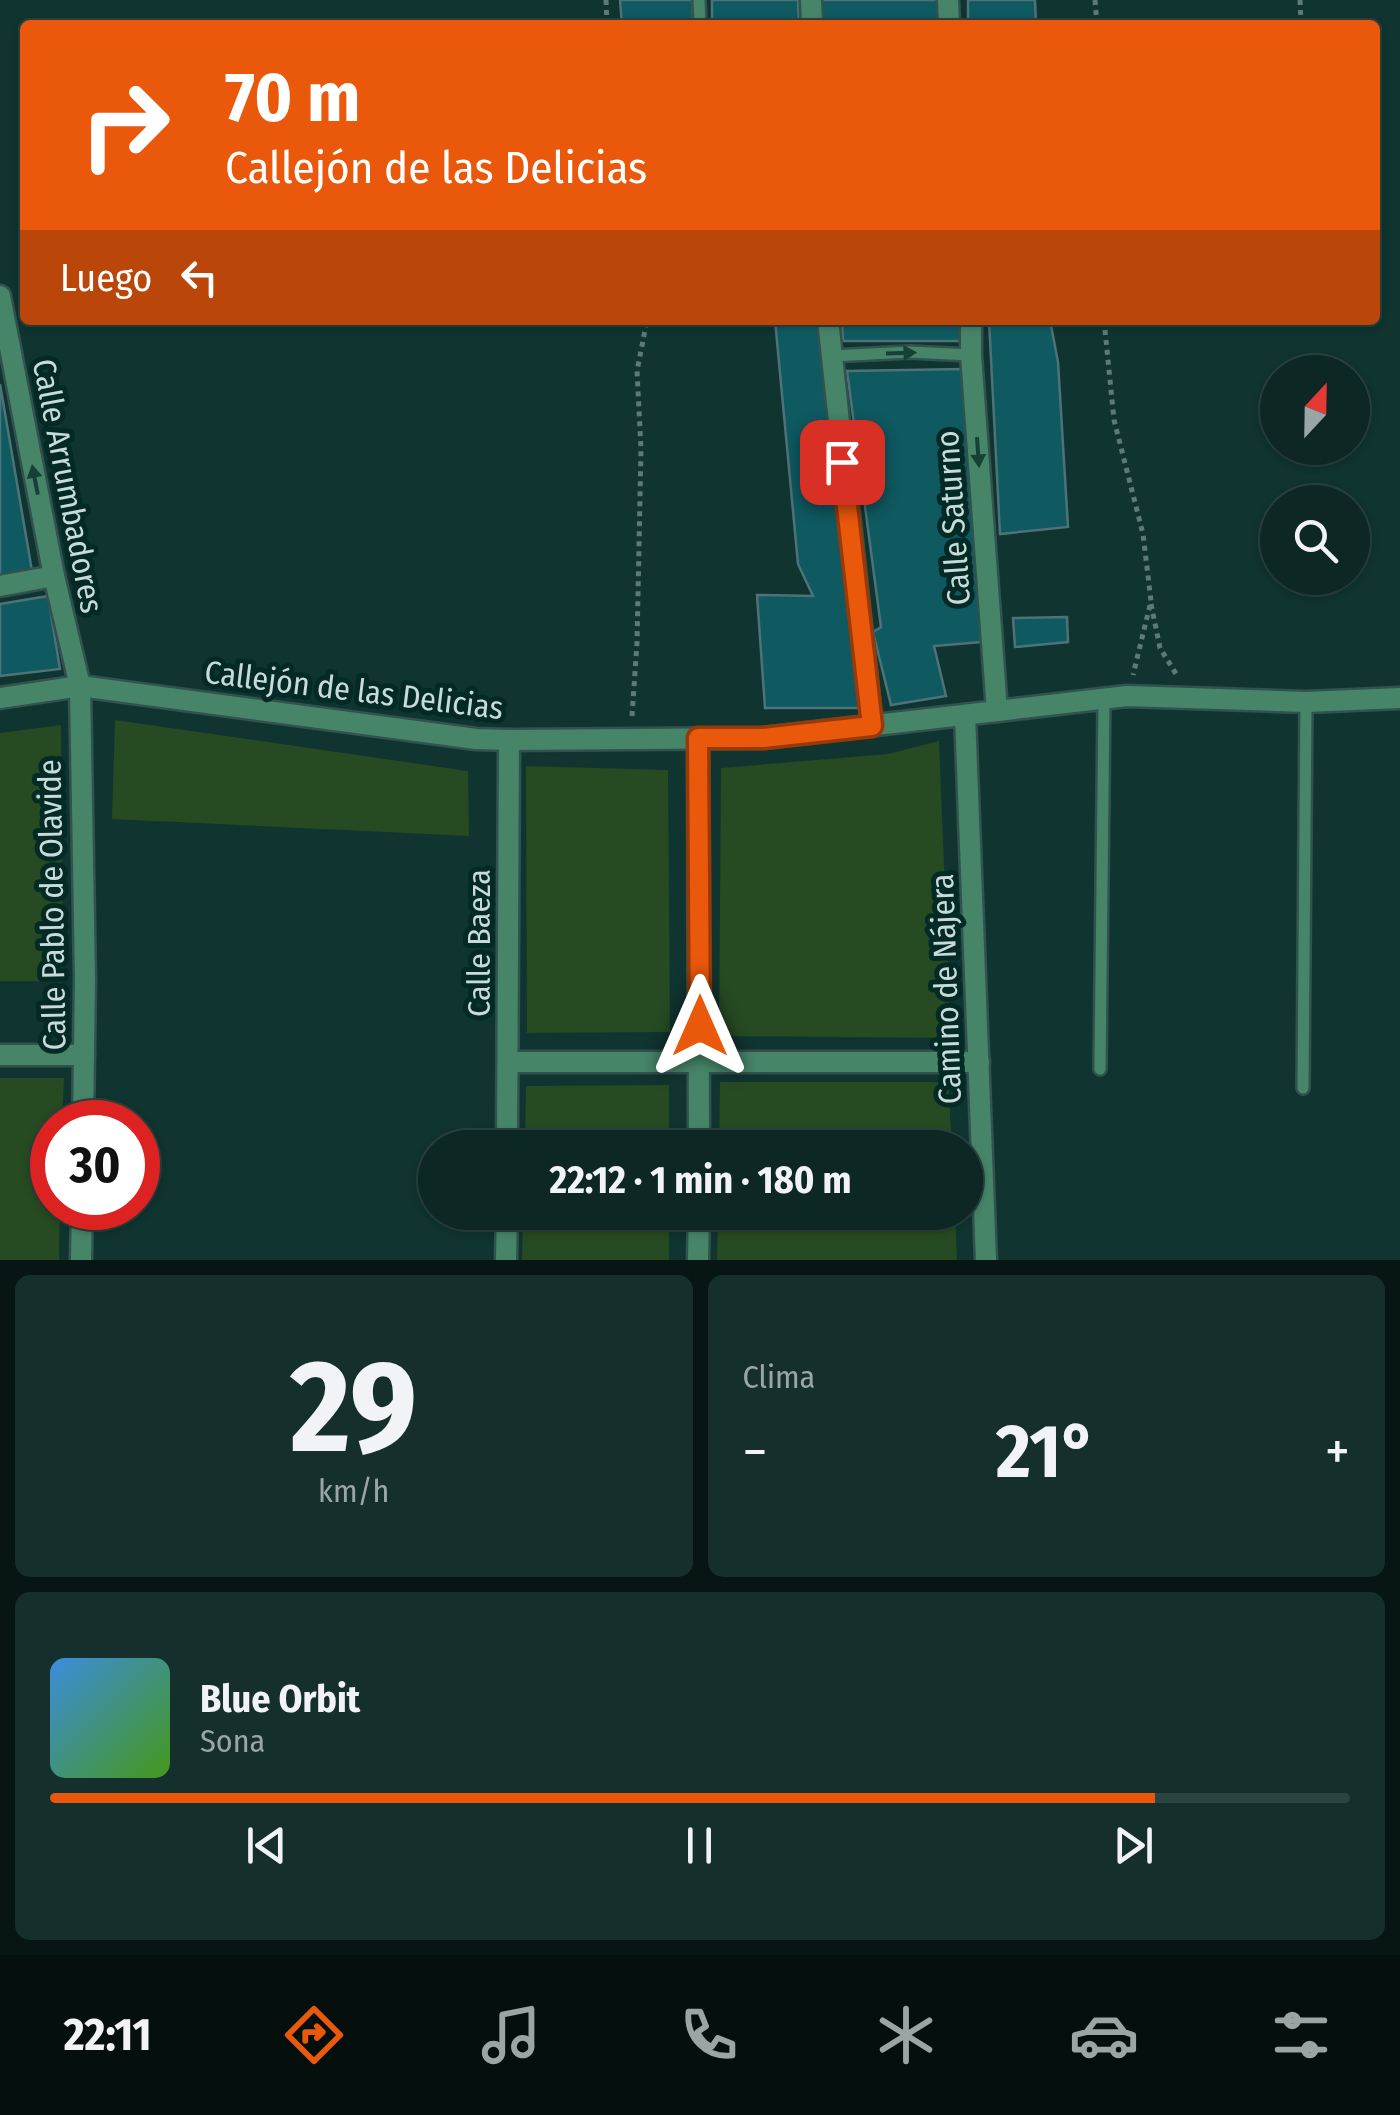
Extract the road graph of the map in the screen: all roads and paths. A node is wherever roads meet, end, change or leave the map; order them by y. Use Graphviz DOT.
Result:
graph roads {
  1 [pos="0,296"];
  2 [pos="647,325"];
  3 [pos="829,325"];
  4 [pos="971,325"];
  5 [pos="1104,325"];
  6 [pos="971,355"];
  7 [pos="832,356"];
  8 [pos="54,576"];
  9 [pos="0,586"];
  10 [pos="1150,601"];
  11 [pos="80,686"];
  12 [pos="1128,696"];
  13 [pos="0,698"];
  14 [pos="1204,698"];
  15 [pos="1400,698"];
  16 [pos="1104,700"];
  17 [pos="1306,702"];
  18 [pos="998,711"];
  19 [pos="964,715"];
  20 [pos="872,726"];
  21 [pos="634,738"];
  22 [pos="698,738"];
  23 [pos="509,740"];
  24 [pos="0,1055"];
  25 [pos="84,1055"];
  26 [pos="508,1062"];
  27 [pos="700,1062"];
  28 [pos="979,1062"];
  29 [pos="1100,1069"];
  30 [pos="1302,1088"];
  31 [pos="83,1100"];
  32 [pos="508,1130"];
  33 [pos="699,1130"];
  34 [pos="82,1230"];
  35 [pos="506,1230"];
  36 [pos="699,1230"];
  37 [pos="81,1260"];
  38 [pos="506,1260"];
  39 [pos="698,1260"];
  40 [pos="986,1260"];
  8 -- 1 [label="street, Calle Arrumbadores, one-way"];
  2 -- 21 [label="path"];
  3 -- 7 [label="street"];
  4 -- 6 [label="street, Calle Saturno"];
  5 -- 10 [label="path"];
  7 -- 6 [label="lane, one-way"];
  6 -- 18 [label="street, Calle Saturno, one-way"];
  7 -- 20 [label="street"];
  8 -- 9 [label="street"];
  8 -- 11 [label="street, Calle Arrumbadores"];
  10 -- 12 [label="path"];
  10 -- 14 [label="path"];
  11 -- 13 [label="street, Callejón de las Delicias"];
  11 -- 23 [label="street, Callejón de las Delicias"];
  11 -- 25 [label="street, Calle Pablo de Olavide"];
  12 -- 14 [label="street, Callejón de las Delicias"];
  12 -- 16 [label="street, Callejón de las Delicias"];
  14 -- 17 [label="street, Callejón de las Delicias"];
  15 -- 17 [label="street, Callejón de las Delicias"];
  16 -- 18 [label="street, Callejón de las Delicias"];
  16 -- 29 [label="lane"];
  17 -- 30 [label="lane"];
  18 -- 19 [label="street, Callejón de las Delicias"];
  19 -- 20 [label="street, Callejón de las Delicias"];
  19 -- 28 [label="street, Camino de Nájera"];
  20 -- 22 [label="street, Callejón de las Delicias"];
  21 -- 22 [label="street, Callejón de las Delicias"];
  21 -- 23 [label="street, Callejón de las Delicias"];
  22 -- 27 [label="street"];
  23 -- 26 [label="street, Calle Baeza"];
  24 -- 25 [label="street"];
  25 -- 31 [label="street, Calle Pablo de Olavide"];
  26 -- 27 [label="street"];
  26 -- 32 [label="street, Calle Baeza"];
  27 -- 28 [label="street"];
  27 -- 33 [label="street"];
  28 -- 40 [label="street, Camino de Nájera"];
  34 -- 37 [label="street"];
  35 -- 38 [label="street"];
  36 -- 39 [label="street"];
}
